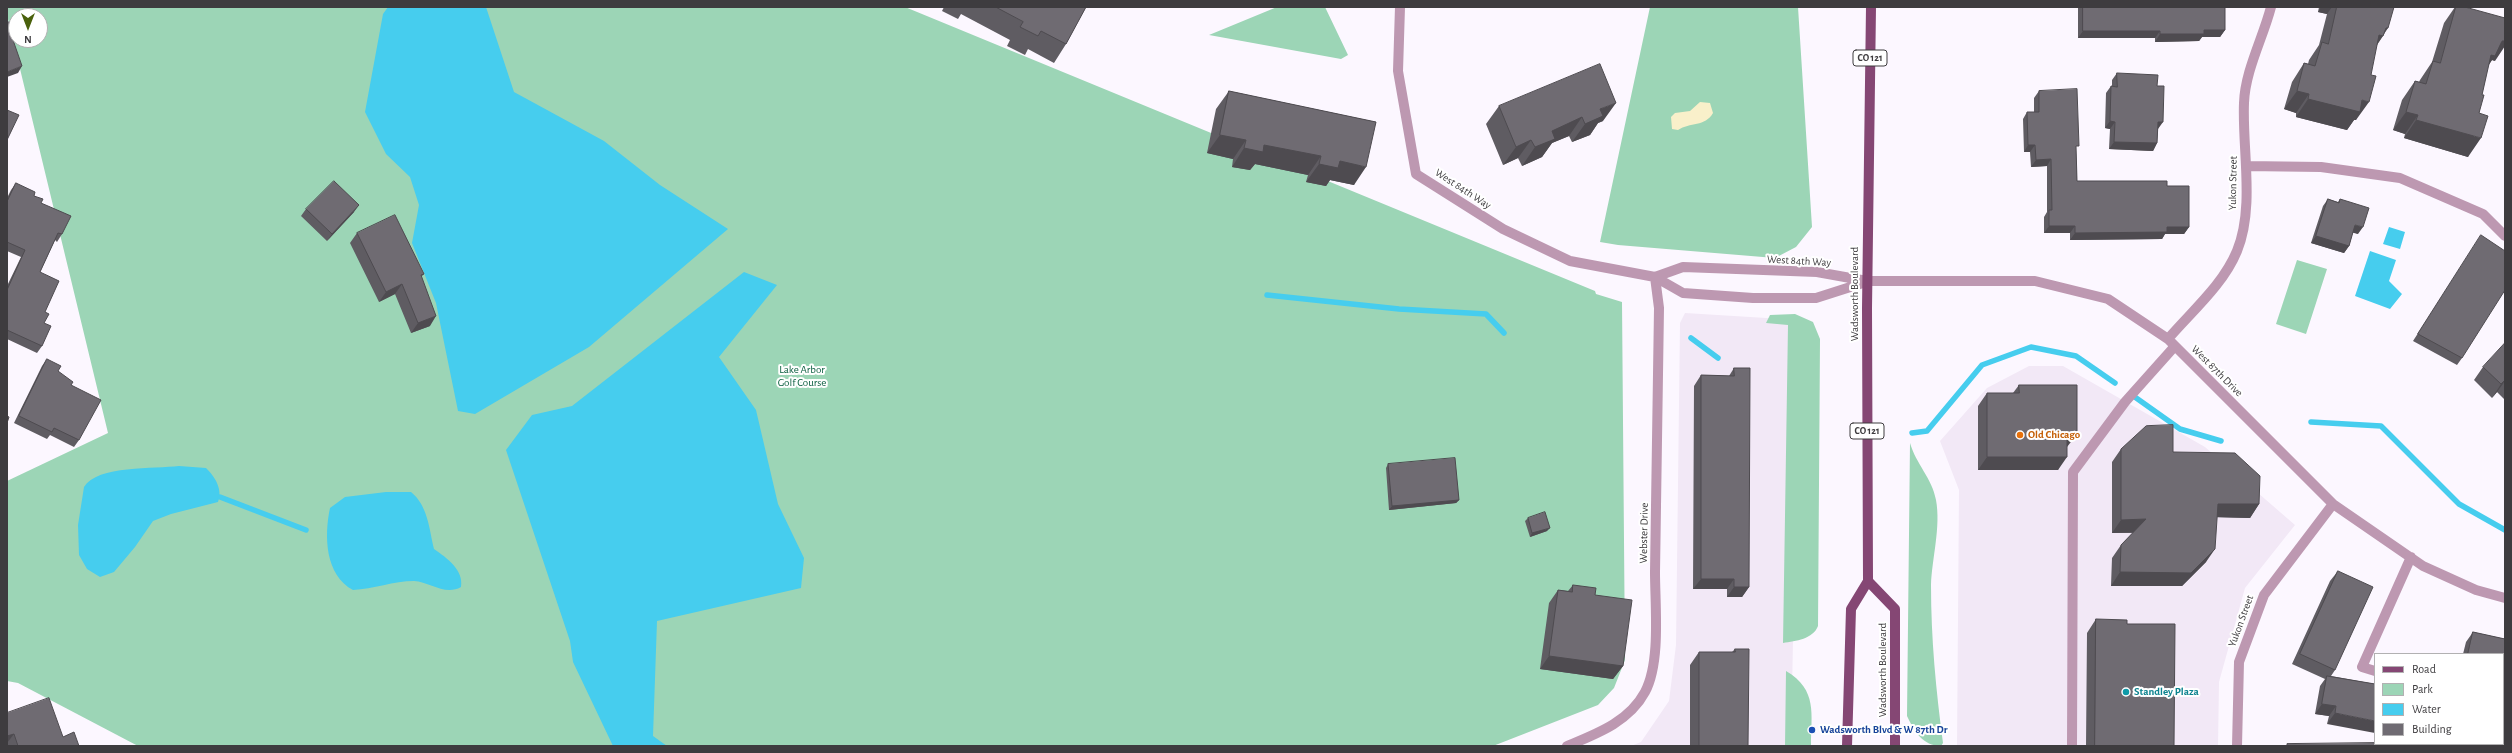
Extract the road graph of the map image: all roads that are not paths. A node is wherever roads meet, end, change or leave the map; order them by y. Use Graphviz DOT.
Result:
graph roads {
  1 [pos="1400,7"];
  2 [pos="1871,7"];
  3 [pos="2271,7"];
  4 [pos="2246,166"];
  5 [pos="2505,236"];
  6 [pos="1655,277"];
  7 [pos="1867,281"];
  8 [pos="2172,343"];
  9 [pos="2333,504"];
  10 [pos="2411,557"];
  11 [pos="1868,581"];
  12 [pos="2505,598"];
  13 [pos="2374,671"];
  14 [pos="1567,746"];
  15 [pos="1847,746"];
  16 [pos="1895,746"];
  17 [pos="2072,746"];
  18 [pos="2237,746"];
  1 -- 6 [label="street, West 84th Way"];
  2 -- 7 [label="main road, Wadsworth Boulevard / CO 121"];
  3 -- 4 [label="street, Yukon Street"];
  4 -- 5 [label="street"];
  4 -- 8 [label="street, Yukon Street"];
  6 -- 7 [label="street, West 84th Way"];
  6 -- 7 [label="street, West 84th Way"];
  6 -- 14 [label="street, Webster Drive"];
  7 -- 8 [label="street, West 87th Drive"];
  7 -- 11 [label="main road, Wadsworth Boulevard / CO 121"];
  8 -- 9 [label="street, West 87th Drive"];
  8 -- 17 [label="street, Yukon Street"];
  9 -- 10 [label="street, West 87th Drive"];
  9 -- 18 [label="street, Yukon Street"];
  10 -- 12 [label="street, West 87th Drive"];
  10 -- 13 [label="street"];
  11 -- 15 [label="main road"];
  11 -- 16 [label="main road, Wadsworth Boulevard"];
}
